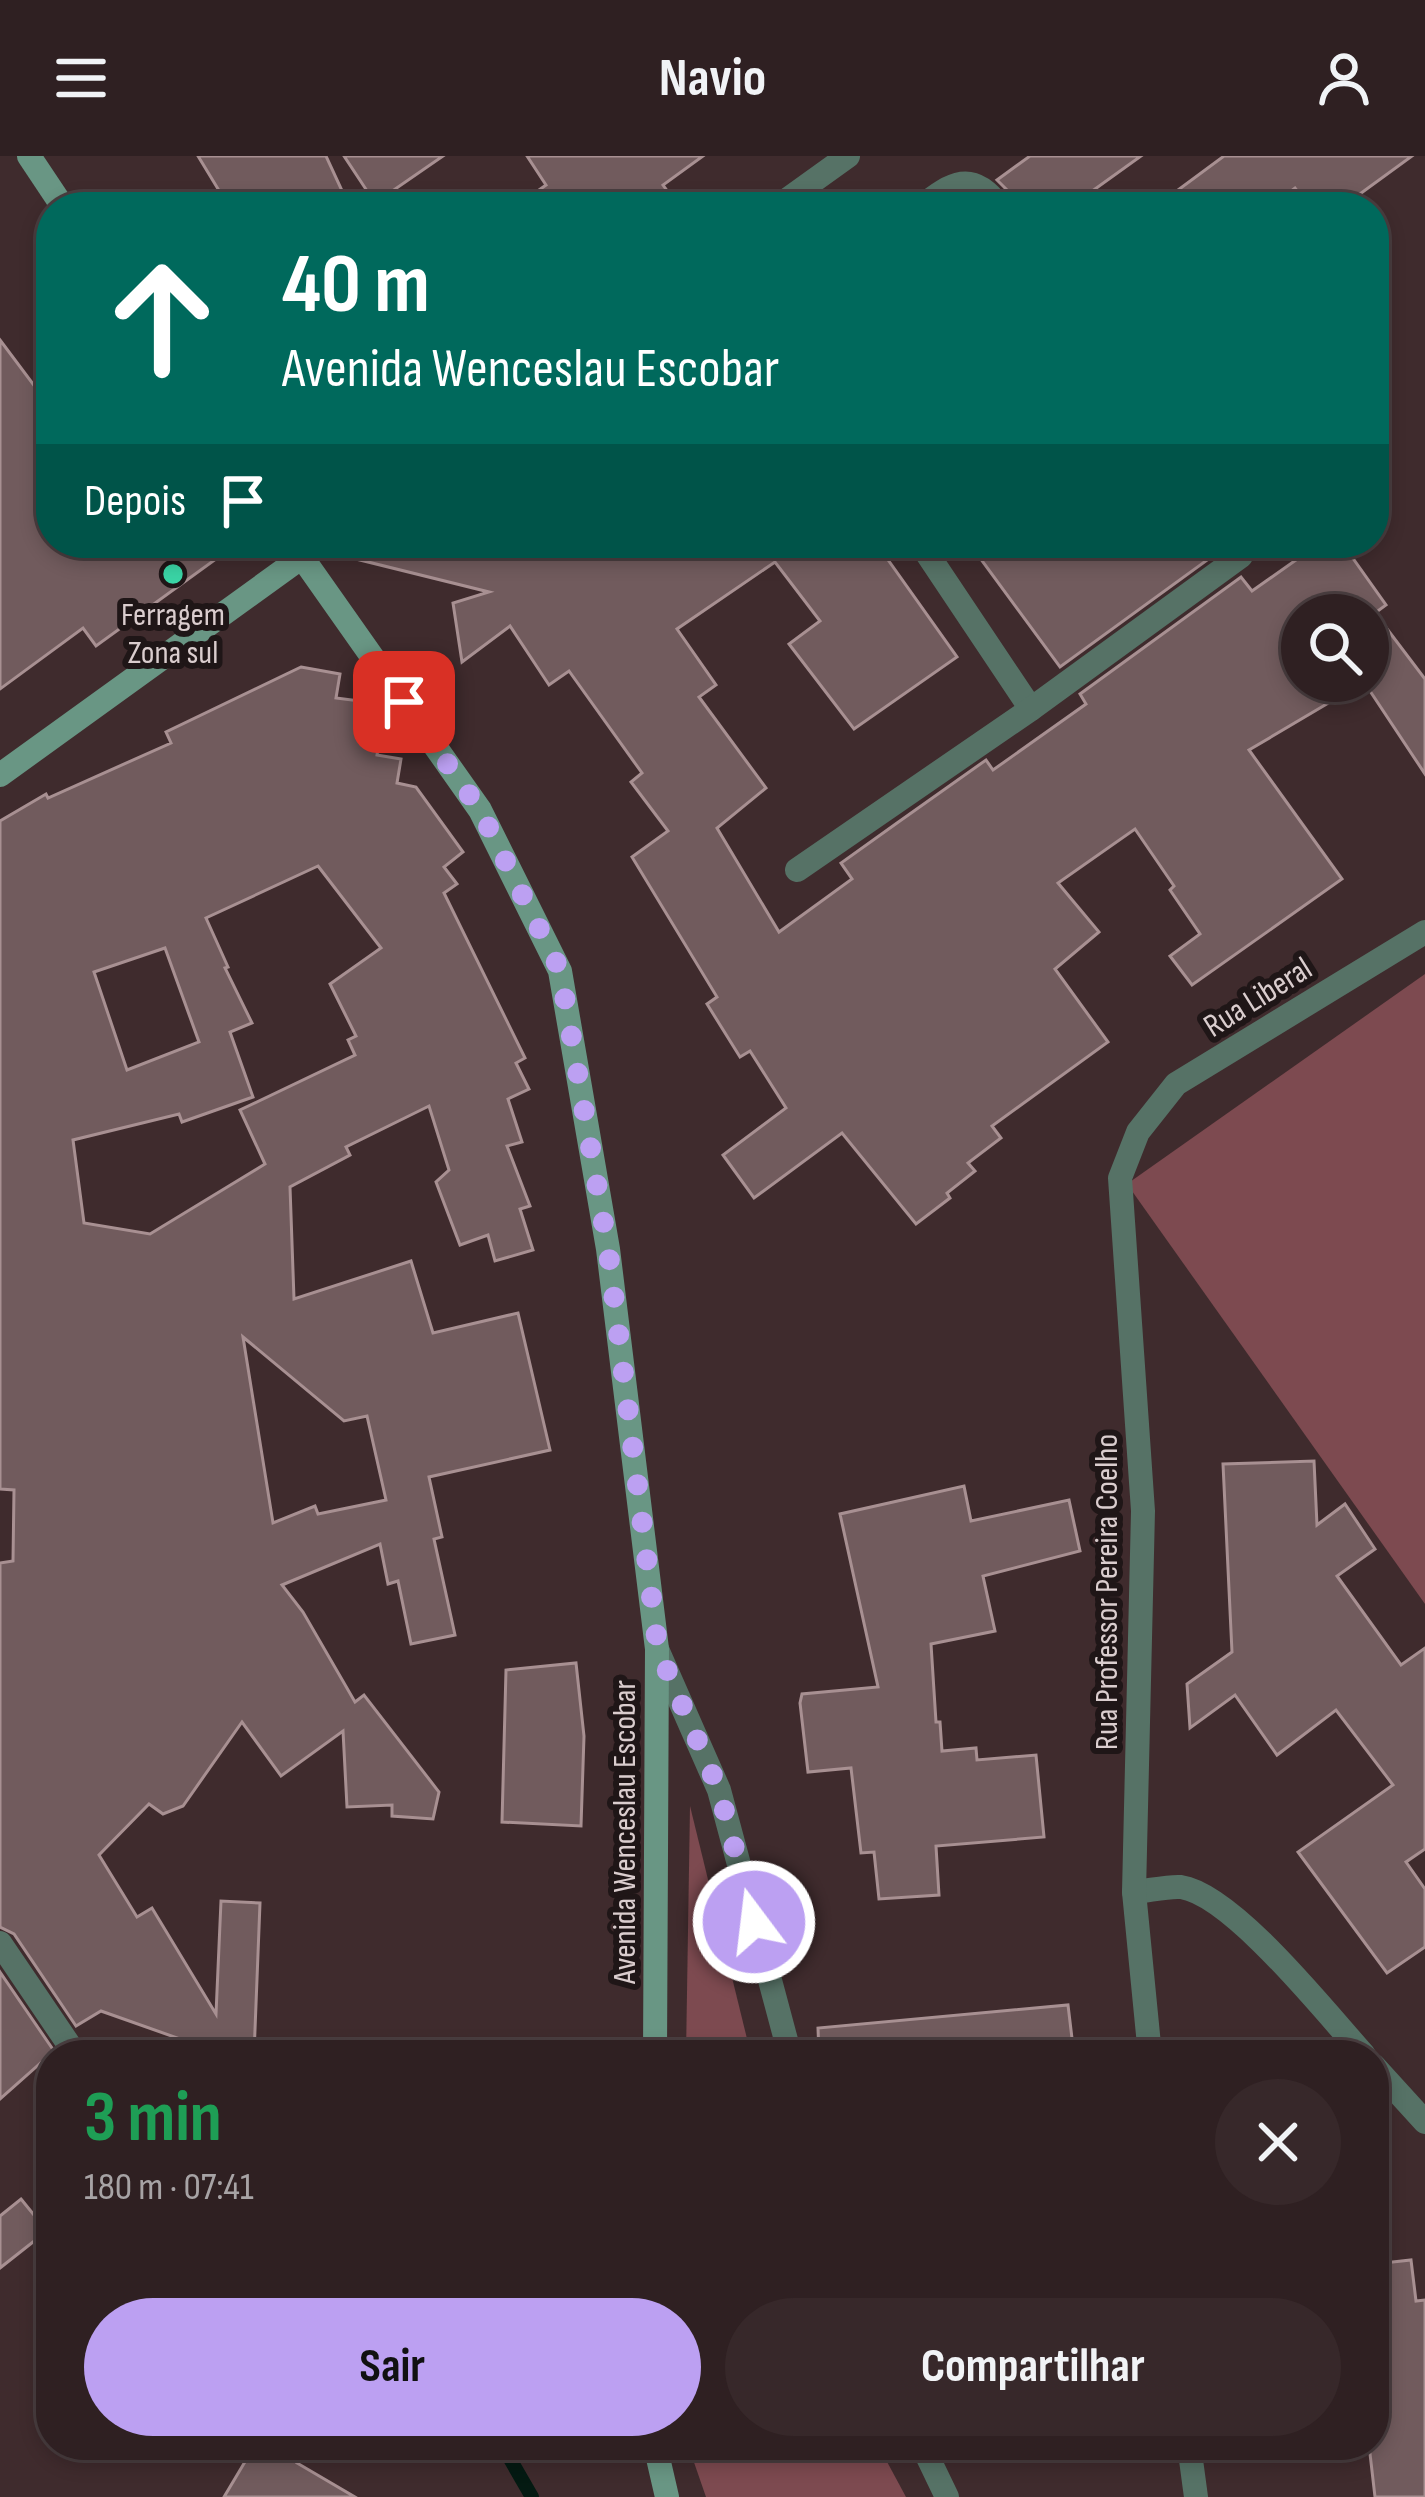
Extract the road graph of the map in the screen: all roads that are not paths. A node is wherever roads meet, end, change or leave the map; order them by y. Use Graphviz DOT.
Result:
graph roads {
  1 [pos="29,156"];
  2 [pos="848,156"];
  3 [pos="54,192"];
  4 [pos="798,192"];
  5 [pos="941,192"];
  6 [pos="989,192"];
  7 [pos="292,558"];
  8 [pos="312,558"];
  9 [pos="930,558"];
  10 [pos="1238,558"];
  11 [pos="1031,709"];
  12 [pos="0,775"];
  13 [pos="797,870"];
  14 [pos="1425,932"];
  15 [pos="1138,1132"];
  16 [pos="658,1649"];
  17 [pos="1134,1892"];
  18 [pos="0,1943"];
  19 [pos="66,2040"];
  20 [pos="655,2040"];
  21 [pos="786,2040"];
  22 [pos="1149,2040"];
  23 [pos="1350,2040"];
  24 [pos="1389,2082"];
  25 [pos="1425,2122"];
  26 [pos="659,2460"];
  27 [pos="929,2460"];
  28 [pos="1191,2460"];
  29 [pos="667,2497"];
  30 [pos="947,2497"];
  31 [pos="1196,2497"];
  1 -- 3 [label="main road"];
  2 -- 4 [label="street"];
  5 -- 6 [label="street"];
  7 -- 12 [label="main road"];
  8 -- 16 [label="main road, Avenida Wenceslau Escobar"];
  9 -- 11 [label="street"];
  10 -- 11 [label="street"];
  11 -- 13 [label="street"];
  14 -- 15 [label="street, Rua Liberal"];
  15 -- 17 [label="street, Rua Professor Pereira Coelho"];
  16 -- 20 [label="main road, Avenida Wenceslau Escobar"];
  16 -- 21 [label="street"];
  17 -- 22 [label="street, Rua Professor Pereira Coelho"];
  17 -- 23 [label="street"];
  18 -- 19 [label="street"];
  24 -- 25 [label="street"];
  26 -- 29 [label="main road"];
  27 -- 30 [label="street"];
  28 -- 31 [label="street"];
}
